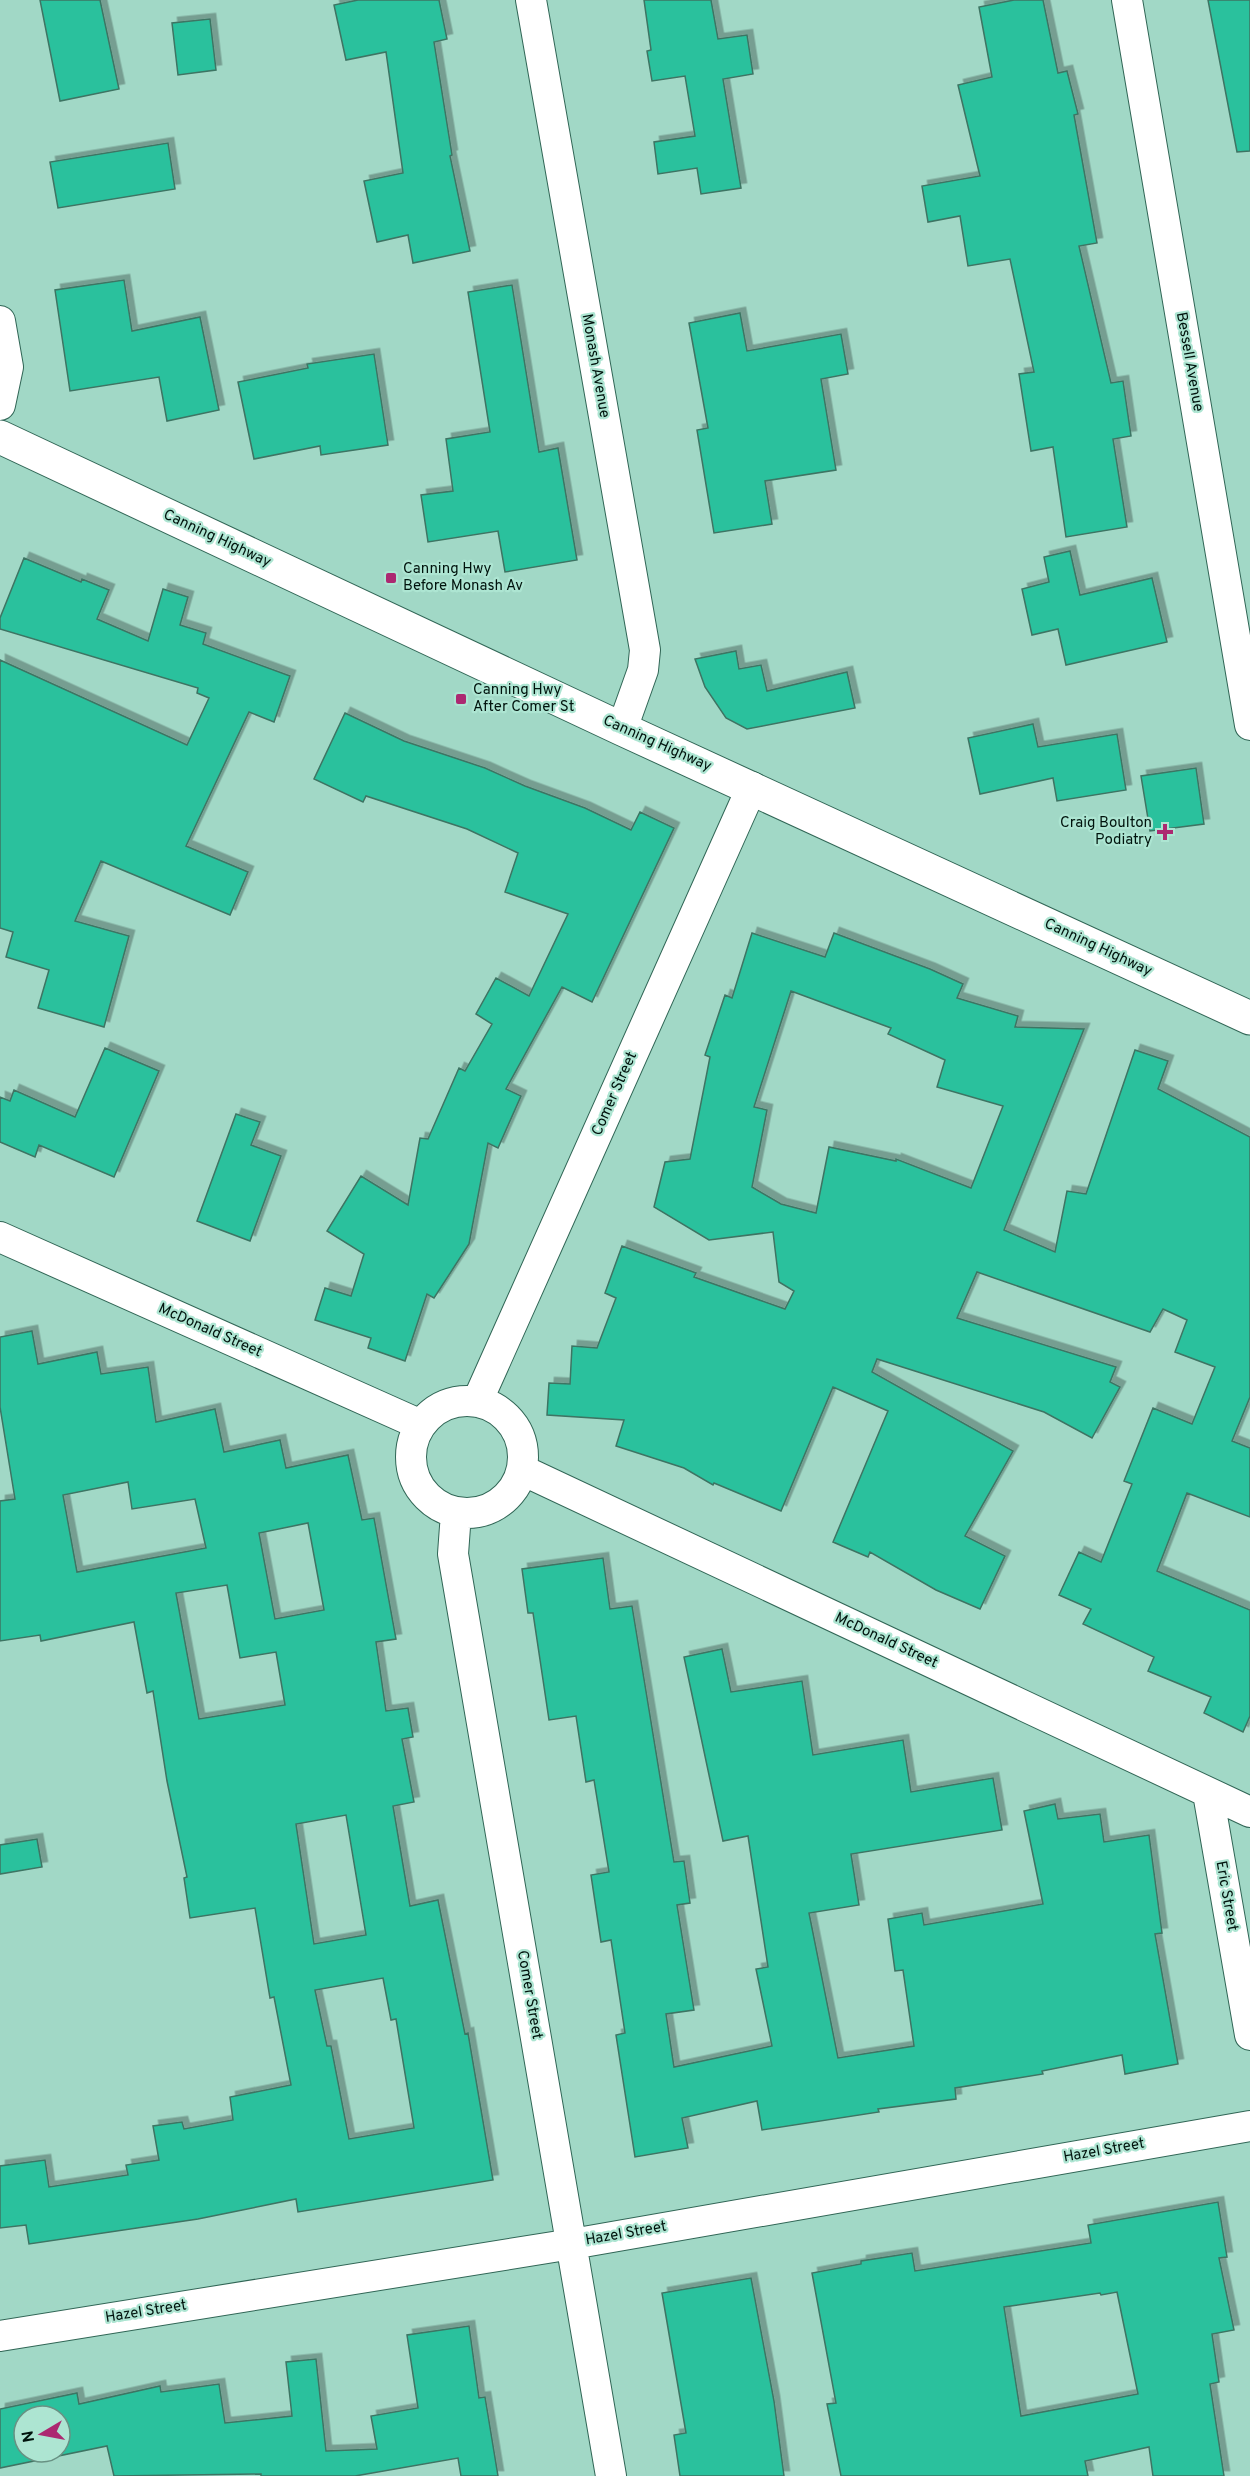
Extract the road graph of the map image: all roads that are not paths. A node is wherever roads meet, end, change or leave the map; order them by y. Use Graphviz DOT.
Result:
graph roads {
  1 [pos="531,0"];
  2 [pos="1127,0"];
  3 [pos="0,321"];
  4 [pos="0,405"];
  5 [pos="0,437"];
  6 [pos="1250,725"];
  7 [pos="622,729"];
  8 [pos="752,787"];
  9 [pos="1250,1018"];
  10 [pos="0,1237"];
  11 [pos="477,1402"];
  12 [pos="421,1425"];
  13 [pos="522,1470"];
  14 [pos="456,1513"];
  15 [pos="1208,1793"];
  16 [pos="1250,1812"];
  17 [pos="1250,2035"];
  18 [pos="1250,2126"];
  19 [pos="572,2244"];
  20 [pos="0,2336"];
  21 [pos="611,2476"];
  1 -- 7 [label="street, Monash Avenue"];
  2 -- 6 [label="street, Bessell Avenue"];
  3 -- 4 [label="street"];
  5 -- 7 [label="highway, Canning Highway"];
  7 -- 8 [label="highway, Canning Highway"];
  8 -- 9 [label="highway, Canning Highway"];
  8 -- 11 [label="street, Comer Street"];
  10 -- 12 [label="street, McDonald Street"];
  11 -- 12 [label="street"];
  11 -- 13 [label="street"];
  12 -- 14 [label="street"];
  13 -- 14 [label="street"];
  13 -- 15 [label="street, McDonald Street"];
  14 -- 19 [label="street, Comer Street"];
  15 -- 16 [label="street, McDonald Street"];
  15 -- 17 [label="street, Eric Street"];
  18 -- 19 [label="street, Hazel Street"];
  19 -- 20 [label="street, Hazel Street"];
  19 -- 21 [label="street, Comer Street"];
}
